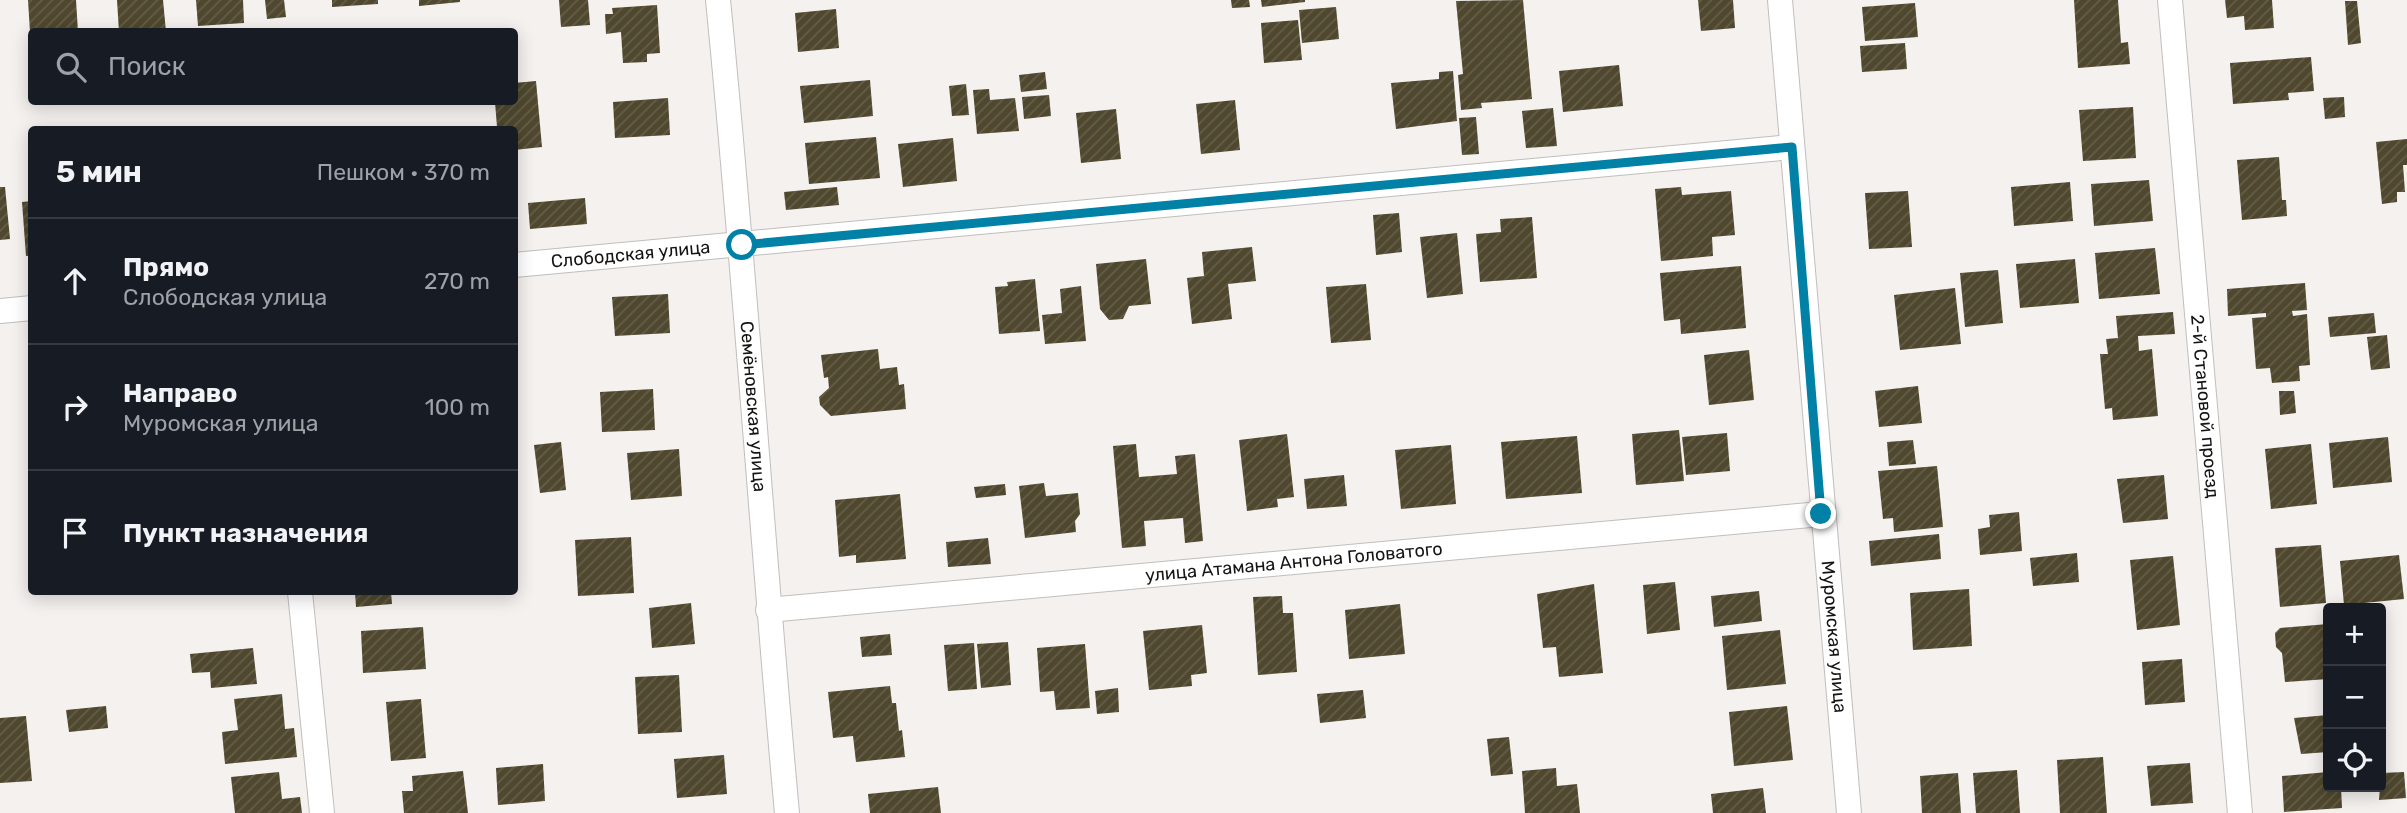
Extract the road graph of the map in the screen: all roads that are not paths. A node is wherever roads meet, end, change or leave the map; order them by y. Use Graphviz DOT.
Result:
graph roads {
  1 [pos="718,0"];
  2 [pos="1780,0"];
  3 [pos="2170,0"];
  4 [pos="1792,147"];
  5 [pos="742,245"];
  6 [pos="518,265"];
  7 [pos="28,308"];
  8 [pos="0,311"];
  9 [pos="1821,514"];
  10 [pos="300,595"];
  11 [pos="768,610"];
  12 [pos="322,813"];
  13 [pos="787,813"];
  14 [pos="1849,813"];
  15 [pos="2240,813"];
  1 -- 5 [label="street, Семёновская улица"];
  2 -- 4 [label="street, Муромская улица"];
  3 -- 15 [label="street, 2-й Становой проезд"];
  4 -- 5 [label="street, Слободская улица"];
  4 -- 9 [label="street, Муромская улица"];
  5 -- 6 [label="street, Слободская улица"];
  5 -- 11 [label="street, Семёновская улица"];
  7 -- 8 [label="street"];
  9 -- 11 [label="street, улица Атамана Антона Головатого"];
  9 -- 14 [label="street, Муромская улица"];
  10 -- 12 [label="street"];
  11 -- 13 [label="street, Семёновская улица"];
}
